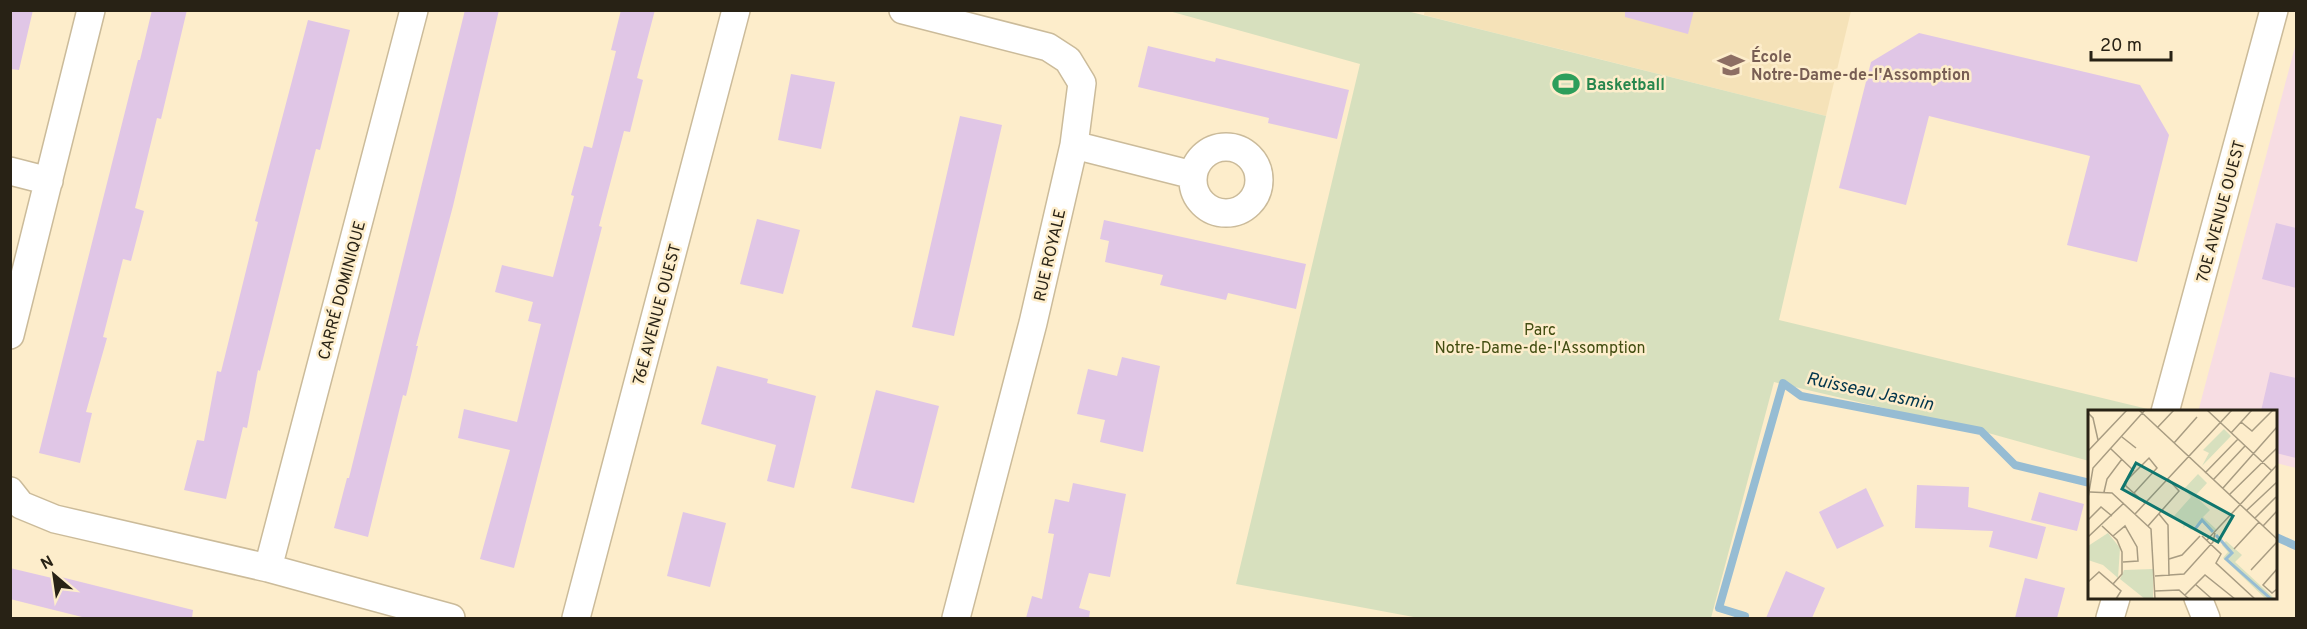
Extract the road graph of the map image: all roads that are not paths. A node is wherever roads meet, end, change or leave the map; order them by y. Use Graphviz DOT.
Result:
graph roads {
  1 [pos="91,10"];
  2 [pos="414,10"];
  3 [pos="736,10"];
  4 [pos="903,10"];
  5 [pos="2274,10"];
  6 [pos="1074,145"];
  7 [pos="10,171"];
  8 [pos="1193,175"];
  9 [pos="49,181"];
  10 [pos="10,335"];
  11 [pos="2165,410"];
  12 [pos="10,491"];
  13 [pos="268,568"];
  14 [pos="2115,599"];
  15 [pos="2199,599"];
  16 [pos="451,618"];
  17 [pos="576,618"];
  18 [pos="956,618"];
  19 [pos="2110,618"];
  20 [pos="2206,618"];
  1 -- 9 [label="street"];
  2 -- 13 [label="street, CARRÉ DOMINIQUE"];
  3 -- 17 [label="street, 76E AVENUE OUEST"];
  4 -- 6 [label="street, RUE ROYALE"];
  5 -- 11 [label="street, 70E AVENUE OUEST"];
  6 -- 8 [label="street"];
  6 -- 18 [label="street, RUE ROYALE"];
  7 -- 9 [label="street"];
  9 -- 10 [label="street"];
  12 -- 13 [label="street"];
  13 -- 16 [label="street"];
  14 -- 19 [label="street"];
  15 -- 20 [label="street"];
}
